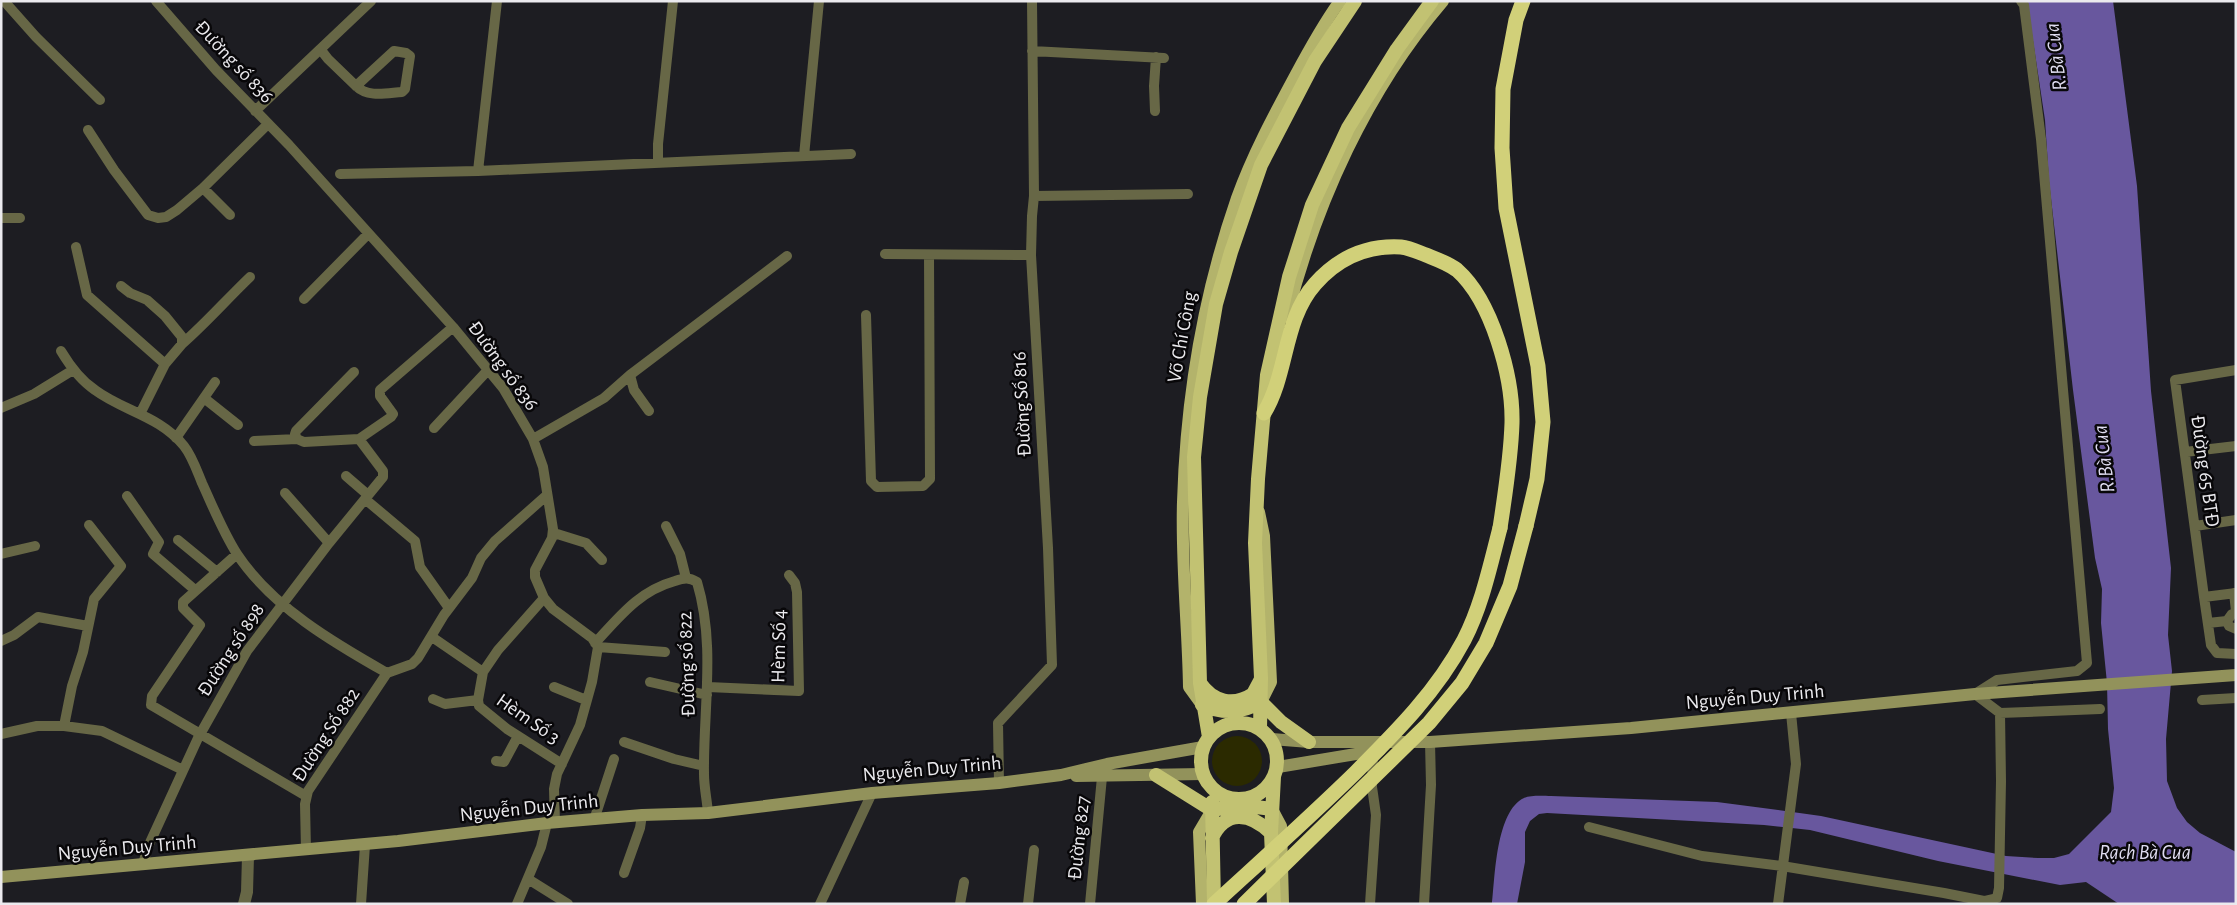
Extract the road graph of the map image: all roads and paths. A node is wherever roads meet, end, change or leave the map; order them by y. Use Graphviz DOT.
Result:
graph roads {
  1 [pos="156,1"];
  2 [pos="371,1"];
  3 [pos="497,1"];
  4 [pos="673,1"];
  5 [pos="819,1"];
  6 [pos="1032,1"];
  7 [pos="1340,1"];
  8 [pos="1355,1"];
  9 [pos="1432,1"];
  10 [pos="1443,1"];
  11 [pos="1522,1"];
  12 [pos="3,2"];
  13 [pos="2023,2"];
  14 [pos="321,50"];
  15 [pos="1032,51"];
  16 [pos="356,86"];
  17 [pos="100,100"];
  18 [pos="256,111"];
  19 [pos="1155,111"];
  20 [pos="268,124"];
  21 [pos="88,130"];
  22 [pos="851,154"];
  23 [pos="804,156"];
  24 [pos="658,162"];
  25 [pos="478,171"];
  26 [pos="340,174"];
  27 [pos="203,188"];
  28 [pos="1188,194"];
  29 [pos="1034,196"];
  30 [pos="230,215"];
  31 [pos="1,218"];
  32 [pos="20,218"];
  33 [pos="368,234"];
  34 [pos="76,247"];
  35 [pos="885,254"];
  36 [pos="929,255"];
  37 [pos="1031,255"];
  38 [pos="787,256"];
  39 [pos="250,277"];
  40 [pos="121,286"];
  41 [pos="304,299"];
  42 [pos="866,315"];
  43 [pos="453,326"];
  44 [pos="182,344"];
  45 [pos="60,350"];
  46 [pos="165,364"];
  47 [pos="73,370"];
  48 [pos="488,370"];
  49 [pos="2236,370"];
  50 [pos="354,372"];
  51 [pos="630,375"];
  52 [pos="215,382"];
  53 [pos="204,398"];
  54 [pos="1,408"];
  55 [pos="649,411"];
  56 [pos="141,412"];
  57 [pos="1264,413"];
  58 [pos="1193,419"];
  59 [pos="238,425"];
  60 [pos="434,428"];
  61 [pos="176,438"];
  62 [pos="297,439"];
  63 [pos="359,439"];
  64 [pos="533,439"];
  65 [pos="254,441"];
  66 [pos="2236,446"];
  67 [pos="2185,452"];
  68 [pos="346,476"];
  69 [pos="285,493"];
  70 [pos="547,495"];
  71 [pos="127,496"];
  72 [pos="367,497"];
  73 [pos="1258,509"];
  74 [pos="2236,520"];
  75 [pos="90,525"];
  76 [pos="666,526"];
  77 [pos="2195,526"];
  78 [pos="554,533"];
  79 [pos="178,540"];
  80 [pos="329,543"];
  81 [pos="35,546"];
  82 [pos="1,554"];
  83 [pos="237,554"];
  84 [pos="602,560"];
  85 [pos="217,572"];
  86 [pos="788,575"];
  87 [pos="686,578"];
  88 [pos="195,590"];
  89 [pos="2235,593"];
  90 [pos="2204,597"];
  91 [pos="544,598"];
  92 [pos="283,603"];
  93 [pos="449,608"];
  94 [pos="2236,612"];
  95 [pos="2228,621"];
  96 [pos="2208,623"];
  97 [pos="88,626"];
  98 [pos="2236,629"];
  99 [pos="432,637"];
  100 [pos="1,641"];
  101 [pos="597,645"];
  102 [pos="665,652"];
  103 [pos="2236,654"];
  104 [pos="483,672"];
  105 [pos="387,673"];
  106 [pos="2236,675"];
  107 [pos="1261,678"];
  108 [pos="650,682"];
  109 [pos="1200,683"];
  110 [pos="554,687"];
  111 [pos="708,691"];
  112 [pos="1975,694"];
  113 [pos="2236,698"];
  114 [pos="433,699"];
  115 [pos="478,700"];
  116 [pos="586,700"];
  117 [pos="2202,700"];
  118 [pos="1261,702"];
  119 [pos="1202,705"];
  120 [pos="2100,709"];
  121 [pos="1792,712"];
  122 [pos="2000,713"];
  123 [pos="64,726"];
  124 [pos="1260,728"];
  125 [pos="201,732"];
  126 [pos="1,734"];
  127 [pos="518,736"];
  128 [pos="1272,739"];
  129 [pos="624,742"];
  130 [pos="1206,742"];
  131 [pos="1309,742"];
  132 [pos="1430,742"];
  133 [pos="1373,751"];
  134 [pos="614,759"];
  135 [pos="496,761"];
  136 [pos="562,764"];
  137 [pos="704,766"];
  138 [pos="183,770"];
  139 [pos="1276,772"];
  140 [pos="1203,774"];
  141 [pos="1061,775"];
  142 [pos="1156,775"];
  143 [pos="1102,776"];
  144 [pos="999,783"];
  145 [pos="1211,787"];
  146 [pos="872,793"];
  147 [pos="306,796"];
  148 [pos="1272,809"];
  149 [pos="1212,810"];
  150 [pos="708,813"];
  151 [pos="642,815"];
  152 [pos="594,820"];
  153 [pos="551,824"];
  154 [pos="1590,827"];
  155 [pos="1271,833"];
  156 [pos="1212,838"];
  157 [pos="365,844"];
  158 [pos="306,850"];
  159 [pos="1034,850"];
  160 [pos="248,856"];
  161 [pos="143,866"];
  162 [pos="1782,866"];
  163 [pos="624,874"];
  164 [pos="1,877"];
  165 [pos="528,879"];
  166 [pos="964,882"];
  167 [pos="244,904"];
  168 [pos="361,904"];
  169 [pos="517,904"];
  170 [pos="568,904"];
  171 [pos="820,904"];
  172 [pos="960,904"];
  173 [pos="1028,904"];
  174 [pos="1090,904"];
  175 [pos="1202,904"];
  176 [pos="1214,904"];
  177 [pos="1244,904"];
  178 [pos="1274,904"];
  179 [pos="1283,904"];
  180 [pos="1370,904"];
  181 [pos="1424,904"];
  182 [pos="1778,904"];
  1 -- 18 [label="street, Đường số 836"];
  2 -- 14 [label="street"];
  3 -- 25 [label="street"];
  4 -- 24 [label="street"];
  5 -- 23 [label="street"];
  6 -- 15 [label="street, Đường Số 816"];
  7 -- 58 [label="main road, Võ Chí Công"];
  8 -- 58 [label="highway, Võ Chí Công"];
  9 -- 57 [label="highway"];
  10 -- 57 [label="main road"];
  11 -- 177 [label="highway, bridge"];
  12 -- 17 [label="street"];
  13 -- 112 [label="street"];
  14 -- 16 [label="street"];
  14 -- 18 [label="street"];
  15 -- 19 [label="street"];
  15 -- 29 [label="street, Đường Số 816"];
  16 -- 16 [label="street"];
  18 -- 20 [label="street, Đường số 836"];
  20 -- 27 [label="street"];
  20 -- 33 [label="street, Đường số 836"];
  21 -- 27 [label="street"];
  22 -- 23 [label="street"];
  23 -- 24 [label="street"];
  24 -- 25 [label="street"];
  25 -- 26 [label="street"];
  27 -- 30 [label="street"];
  28 -- 29 [label="street"];
  29 -- 37 [label="street, Đường Số 816"];
  31 -- 32 [label="street"];
  33 -- 41 [label="street"];
  33 -- 43 [label="street, Đường số 836"];
  34 -- 46 [label="street"];
  35 -- 36 [label="street"];
  36 -- 37 [label="street"];
  36 -- 42 [label="street"];
  37 -- 144 [label="street, Đường Số 816"];
  38 -- 51 [label="street"];
  39 -- 44 [label="street"];
  40 -- 44 [label="street"];
  43 -- 48 [label="street, Đường số 836"];
  43 -- 63 [label="street"];
  44 -- 46 [label="street"];
  45 -- 47 [label="street"];
  46 -- 56 [label="street"];
  47 -- 54 [label="street"];
  47 -- 56 [label="street"];
  48 -- 60 [label="street"];
  48 -- 64 [label="street, Đường số 836"];
  49 -- 67 [label="street, Đường 65 BTĐ"];
  50 -- 62 [label="street"];
  51 -- 55 [label="street"];
  51 -- 64 [label="street"];
  52 -- 53 [label="street"];
  53 -- 59 [label="street"];
  53 -- 61 [label="street"];
  56 -- 61 [label="street"];
  57 -- 73 [label="highway"];
  57 -- 176 [label="highway, bridge"];
  58 -- 109 [label="highway, Võ Chí Công"];
  58 -- 119 [label="main road, Võ Chí Công"];
  61 -- 83 [label="street"];
  62 -- 63 [label="street"];
  62 -- 65 [label="street"];
  63 -- 72 [label="street, Đường số 898"];
  64 -- 70 [label="street, Đường số 836"];
  66 -- 67 [label="street"];
  67 -- 77 [label="street, Đường 65 BTĐ"];
  68 -- 72 [label="street"];
  69 -- 80 [label="street"];
  70 -- 78 [label="street, Đường số 836"];
  70 -- 93 [label="street"];
  71 -- 88 [label="street"];
  72 -- 80 [label="street, Đường số 898"];
  72 -- 93 [label="street"];
  73 -- 107 [label="highway"];
  73 -- 118 [label="main road"];
  74 -- 77 [label="street"];
  75 -- 97 [label="street"];
  76 -- 87 [label="street"];
  77 -- 90 [label="street, Đường 65 BTĐ"];
  78 -- 84 [label="street"];
  78 -- 91 [label="street"];
  79 -- 85 [label="street"];
  80 -- 92 [label="street, Đường số 898"];
  81 -- 82 [label="street"];
  83 -- 85 [label="street"];
  83 -- 92 [label="street"];
  85 -- 88 [label="street"];
  86 -- 111 [label="street, Hèm Số 4"];
  87 -- 101 [label="street, Đường số 822"];
  87 -- 111 [label="street, Đường số 822"];
  88 -- 125 [label="street"];
  89 -- 90 [label="street"];
  89 -- 94 [label="street"];
  90 -- 96 [label="street, Đường 65 BTĐ"];
  91 -- 101 [label="street"];
  91 -- 104 [label="street"];
  92 -- 105 [label="street"];
  92 -- 125 [label="street, Đường số 898"];
  93 -- 99 [label="street"];
  94 -- 95 [label="street"];
  95 -- 96 [label="street"];
  95 -- 98 [label="street"];
  96 -- 103 [label="street, Đường 65 BTĐ"];
  97 -- 100 [label="street"];
  97 -- 123 [label="street"];
  99 -- 104 [label="street, Hèm Số 3"];
  99 -- 105 [label="street"];
  101 -- 102 [label="street"];
  101 -- 116 [label="street"];
  104 -- 115 [label="street, Hèm Số 3"];
  105 -- 147 [label="street, Đường Số 882"];
  106 -- 112 [label="main road, Nguyễn Duy Trinh"];
  107 -- 109 [label="highway"];
  107 -- 118 [label="highway"];
  108 -- 111 [label="street"];
  109 -- 119 [label="highway, Võ Chí Công"];
  110 -- 116 [label="street"];
  111 -- 137 [label="street, Đường số 822"];
  112 -- 121 [label="main road, Nguyễn Duy Trinh"];
  112 -- 122 [label="street"];
  113 -- 117 [label="street"];
  114 -- 115 [label="street"];
  115 -- 127 [label="street, Hèm Số 3"];
  116 -- 136 [label="street"];
  118 -- 119 [label="highway"];
  118 -- 124 [label="highway"];
  118 -- 131 [label="highway"];
  119 -- 130 [label="highway, Võ Chí Công"];
  120 -- 122 [label="street"];
  121 -- 132 [label="main road, Nguyễn Duy Trinh"];
  121 -- 162 [label="street"];
  122 -- 162 [label="street"];
  123 -- 126 [label="street"];
  123 -- 138 [label="street"];
  124 -- 128 [label="highway"];
  124 -- 130 [label="highway"];
  125 -- 138 [label="street, Đường số 898"];
  125 -- 147 [label="street"];
  127 -- 135 [label="street"];
  127 -- 136 [label="street, Hèm Số 3"];
  128 -- 131 [label="main road, Nguyễn Duy Trinh"];
  128 -- 139 [label="highway"];
  129 -- 137 [label="street"];
  130 -- 140 [label="highway"];
  130 -- 141 [label="main road, Nguyễn Duy Trinh"];
  131 -- 132 [label="main road, Nguyễn Duy Trinh"];
  132 -- 133 [label="main road, Nguyễn Duy Trinh"];
  132 -- 181 [label="street"];
  133 -- 139 [label="main road, Nguyễn Duy Trinh"];
  133 -- 180 [label="street"];
  134 -- 152 [label="street"];
  136 -- 153 [label="street"];
  137 -- 150 [label="street, Đường số 822"];
  138 -- 161 [label="street, Đường số 898"];
  139 -- 145 [label="highway"];
  139 -- 148 [label="highway"];
  140 -- 142 [label="main road, Nguyễn Duy Trinh"];
  140 -- 145 [label="highway"];
  141 -- 143 [label="main road, Nguyễn Duy Trinh"];
  141 -- 144 [label="main road, Nguyễn Duy Trinh"];
  142 -- 143 [label="main road, Nguyễn Duy Trinh"];
  142 -- 149 [label="highway"];
  143 -- 174 [label="street, Đường 827"];
  144 -- 146 [label="main road, Nguyễn Duy Trinh"];
  145 -- 149 [label="highway"];
  146 -- 150 [label="main road, Nguyễn Duy Trinh"];
  146 -- 171 [label="street"];
  147 -- 158 [label="street, Đường Số 882"];
  148 -- 149 [label="highway"];
  148 -- 155 [label="highway"];
  148 -- 179 [label="main road"];
  149 -- 156 [label="highway"];
  149 -- 175 [label="main road"];
  150 -- 151 [label="main road, Nguyễn Duy Trinh"];
  151 -- 152 [label="main road, Nguyễn Duy Trinh"];
  151 -- 163 [label="street"];
  152 -- 153 [label="main road, Nguyễn Duy Trinh"];
  153 -- 157 [label="main road, Nguyễn Duy Trinh"];
  153 -- 165 [label="street"];
  154 -- 162 [label="street"];
  155 -- 156 [label="highway"];
  155 -- 178 [label="highway"];
  156 -- 176 [label="highway"];
  157 -- 158 [label="main road, Nguyễn Duy Trinh"];
  157 -- 168 [label="street"];
  158 -- 160 [label="main road, Nguyễn Duy Trinh"];
  159 -- 173 [label="street"];
  160 -- 161 [label="main road, Nguyễn Duy Trinh"];
  160 -- 167 [label="street"];
  161 -- 164 [label="main road, Nguyễn Duy Trinh"];
  162 -- 182 [label="street"];
  165 -- 169 [label="street"];
  165 -- 170 [label="street"];
  166 -- 172 [label="street"];
}
